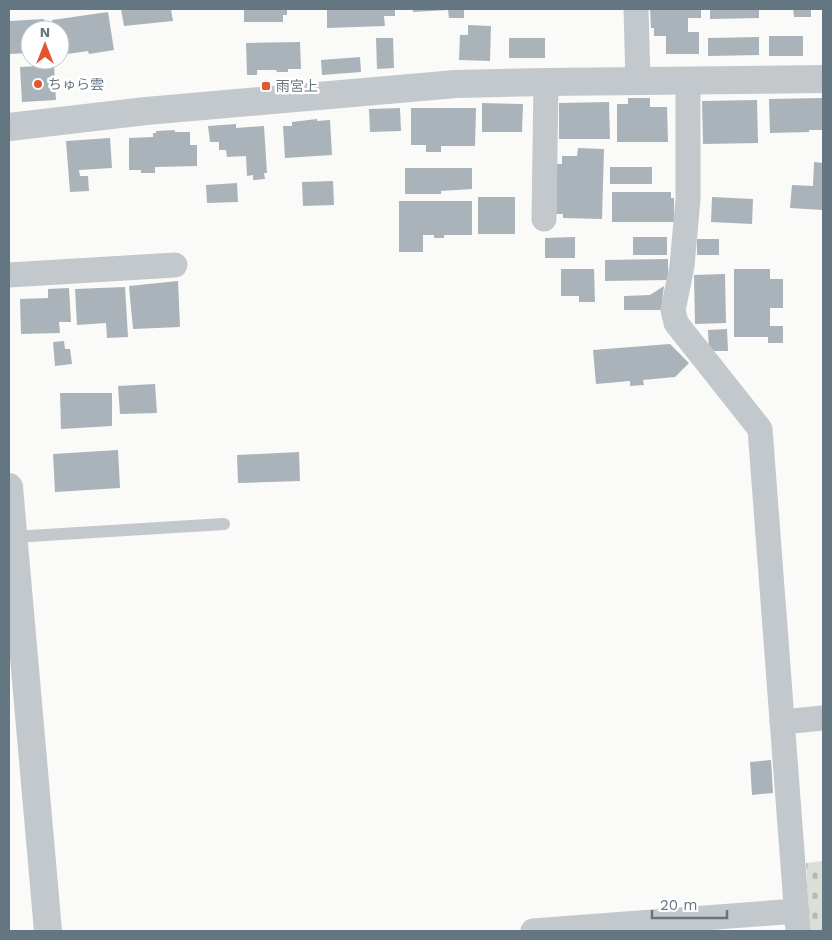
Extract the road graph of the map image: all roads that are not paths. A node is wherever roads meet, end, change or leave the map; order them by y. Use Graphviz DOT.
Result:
graph roads {
  1 [pos="636,9"];
  2 [pos="823,79"];
  3 [pos="688,80"];
  4 [pos="638,81"];
  5 [pos="546,82"];
  6 [pos="9,127"];
  7 [pos="544,220"];
  8 [pos="175,265"];
  9 [pos="9,275"];
  10 [pos="9,487"];
  11 [pos="224,524"];
  12 [pos="13,538"];
  13 [pos="823,718"];
  14 [pos="782,722"];
  15 [pos="797,921"];
  16 [pos="48,931"];
  17 [pos="533,931"];
  1 -- 4 [label="street"];
  2 -- 3 [label="street"];
  3 -- 4 [label="street"];
  3 -- 14 [label="street"];
  4 -- 5 [label="street"];
  5 -- 6 [label="street"];
  5 -- 7 [label="street"];
  8 -- 9 [label="street"];
  10 -- 12 [label="street"];
  11 -- 12 [label="lane"];
  12 -- 16 [label="street"];
  13 -- 14 [label="street"];
  14 -- 15 [label="street"];
  15 -- 17 [label="street"];
}
